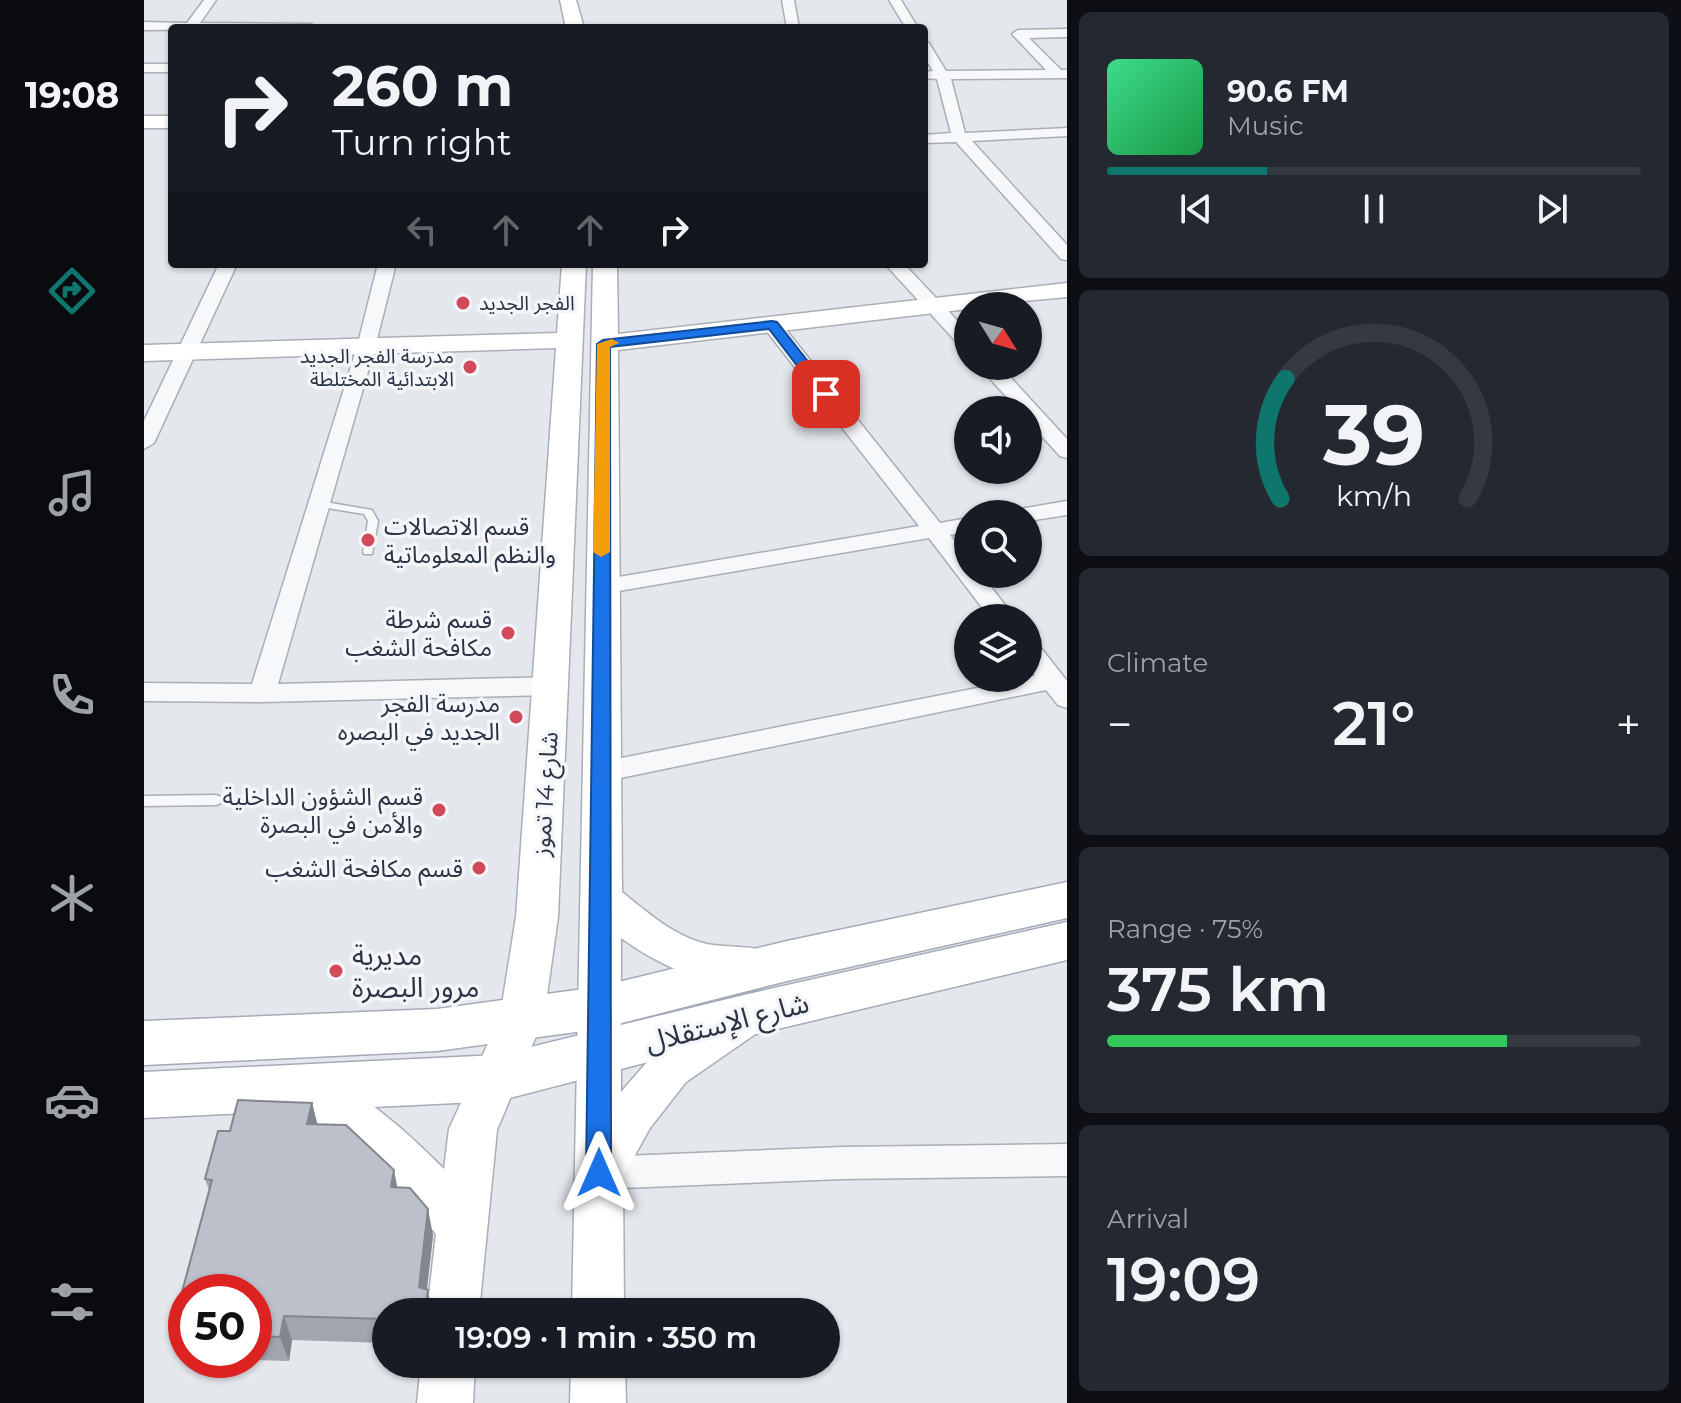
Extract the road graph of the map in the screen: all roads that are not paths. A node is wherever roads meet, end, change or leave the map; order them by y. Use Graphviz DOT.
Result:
graph roads {
  1 [pos="210,0"];
  2 [pos="568,0"];
  3 [pos="788,0"];
  4 [pos="895,0"];
  5 [pos="192,24"];
  6 [pos="574,24"];
  7 [pos="792,24"];
  8 [pos="910,24"];
  9 [pos="144,26"];
  10 [pos="168,26"];
  11 [pos="1067,33"];
  12 [pos="928,52"];
  13 [pos="144,68"];
  14 [pos="168,68"];
  15 [pos="1062,74"];
  16 [pos="928,75"];
  17 [pos="943,76"];
  18 [pos="168,122"];
  19 [pos="145,123"];
  20 [pos="1067,132"];
  21 [pos="959,136"];
  22 [pos="928,139"];
  23 [pos="1067,255"];
  24 [pos="226,268"];
  25 [pos="386,268"];
  26 [pos="575,268"];
  27 [pos="604,268"];
  28 [pos="898,268"];
  29 [pos="1067,290"];
  30 [pos="935,306"];
  31 [pos="772,325"];
  32 [pos="954,327"];
  33 [pos="588,342"];
  34 [pos="366,347"];
  35 [pos="185,351"];
  36 [pos="144,353"];
  37 [pos="1002,380"];
  38 [pos="144,443"];
  39 [pos="1067,452"];
  40 [pos="319,504"];
  41 [pos="1067,508"];
  42 [pos="1042,512"];
  43 [pos="954,527"];
  44 [pos="934,530"];
  45 [pos="368,552"];
  46 [pos="954,556"];
  47 [pos="601,587"];
  48 [pos="979,588"];
  49 [pos="992,604"];
  50 [pos="1042,666"];
  51 [pos="553,686"];
  52 [pos="1060,689"];
  53 [pos="144,692"];
  54 [pos="262,693"];
  55 [pos="601,772"];
  56 [pos="216,800"];
  57 [pos="144,801"];
  58 [pos="601,899"];
  59 [pos="1067,900"];
  60 [pos="1067,941"];
  61 [pos="787,961"];
  62 [pos="748,1015"];
  63 [pos="522,1017"];
  64 [pos="598,1031"];
  65 [pos="144,1043"];
  66 [pos="498,1078"];
  67 [pos="306,1089"];
  68 [pos="144,1095"];
  69 [pos="1067,1160"];
  70 [pos="599,1173"];
  71 [pos="460,1224"];
  72 [pos="454,1298"];
  73 [pos="598,1298"];
  74 [pos="447,1378"];
  75 [pos="598,1378"];
  76 [pos="445,1403"];
  77 [pos="598,1403"];
  1 -- 5 [label="street"];
  2 -- 6 [label="main road"];
  3 -- 7 [label="street"];
  4 -- 8 [label="street"];
  9 -- 10 [label="street"];
  11 -- 15 [label="street"];
  12 -- 17 [label="street"];
  13 -- 14 [label="street"];
  15 -- 17 [label="street"];
  16 -- 17 [label="street"];
  17 -- 21 [label="street"];
  18 -- 19 [label="main road"];
  20 -- 21 [label="street"];
  21 -- 22 [label="street"];
  21 -- 23 [label="street"];
  24 -- 35 [label="street"];
  25 -- 34 [label="street"];
  26 -- 33 [label="main road, شارع 14 تموز"];
  27 -- 33 [label="main road, شارع 14 تموز"];
  28 -- 30 [label="street"];
  29 -- 30 [label="main road"];
  30 -- 31 [label="main road"];
  30 -- 32 [label="street"];
  31 -- 33 [label="main road"];
  31 -- 44 [label="street"];
  33 -- 34 [label="main road"];
  33 -- 47 [label="main road, شارع 14 تموز"];
  33 -- 51 [label="main road, شارع 14 تموز"];
  34 -- 35 [label="main road"];
  34 -- 40 [label="street"];
  35 -- 36 [label="main road"];
  35 -- 38 [label="street"];
  37 -- 39 [label="street"];
  40 -- 45 [label="lane"];
  40 -- 54 [label="street"];
  41 -- 42 [label="street"];
  43 -- 44 [label="street"];
  44 -- 46 [label="street"];
  44 -- 47 [label="street"];
  47 -- 55 [label="main road, شارع 14 تموز"];
  48 -- 49 [label="street"];
  50 -- 52 [label="street"];
  51 -- 54 [label="street"];
  51 -- 63 [label="main road, شارع 14 تموز"];
  52 -- 55 [label="street"];
  53 -- 54 [label="street"];
  55 -- 58 [label="main road, شارع 14 تموز"];
  56 -- 57 [label="lane"];
  58 -- 61 [label="main road"];
  58 -- 64 [label="main road, شارع 14 تموز"];
  59 -- 61 [label="main road, شارع الإستقلال"];
  60 -- 62 [label="main road, شارع الإستقلال"];
  61 -- 64 [label="main road, شارع الإستقلال"];
  62 -- 64 [label="main road, شارع الإستقلال"];
  62 -- 70 [label="main road"];
  63 -- 64 [label="main road, شارع الإستقلال"];
  63 -- 65 [label="main road, شارع الإستقلال"];
  63 -- 66 [label="main road, شارع 14 تموز"];
  64 -- 66 [label="main road, شارع الإستقلال"];
  64 -- 70 [label="main road, شارع 14 تموز"];
  66 -- 67 [label="main road, شارع الإستقلال"];
  66 -- 71 [label="main road, شارع 14 تموز"];
  67 -- 68 [label="main road, شارع الإستقلال"];
  67 -- 71 [label="main road"];
  69 -- 70 [label="street"];
  70 -- 73 [label="main road, شارع 14 تموز"];
  71 -- 72 [label="main road, شارع 14 تموز"];
  74 -- 76 [label="main road"];
  75 -- 77 [label="main road"];
}
